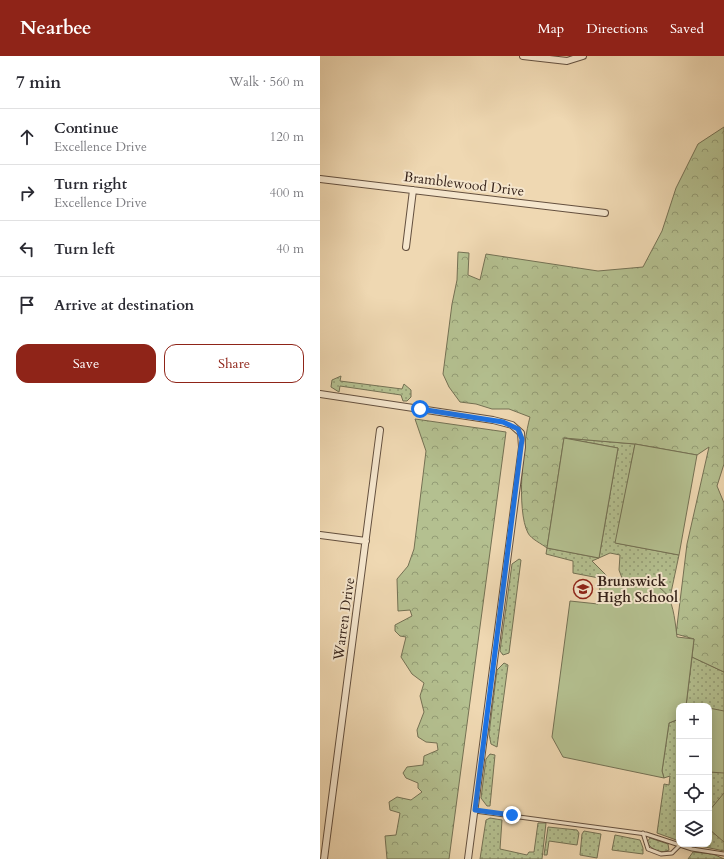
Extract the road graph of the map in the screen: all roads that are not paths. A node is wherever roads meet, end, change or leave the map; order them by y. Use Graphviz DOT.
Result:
graph roads {
  1 [pos="523,56"];
  2 [pos="584,56"];
  3 [pos="320,179"];
  4 [pos="413,190"];
  5 [pos="605,213"];
  6 [pos="406,247"];
  7 [pos="320,394"];
  8 [pos="380,430"];
  9 [pos="320,535"];
  10 [pos="366,542"];
  11 [pos="475,810"];
  12 [pos="643,833"];
  13 [pos="676,844"];
  14 [pos="678,847"];
  15 [pos="686,847"];
  16 [pos="724,854"];
  17 [pos="324,859"];
  18 [pos="468,859"];
  1 -- 2 [label="street"];
  3 -- 4 [label="street, Bramblewood Drive"];
  4 -- 5 [label="street, Bramblewood Drive"];
  4 -- 6 [label="street"];
  7 -- 11 [label="street"];
  8 -- 10 [label="street, Warren Drive"];
  9 -- 10 [label="street"];
  10 -- 17 [label="street, Warren Drive"];
  11 -- 12 [label="lane"];
  11 -- 18 [label="street"];
  12 -- 13 [label="lane"];
  12 -- 14 [label="lane"];
  15 -- 16 [label="lane"];
}
